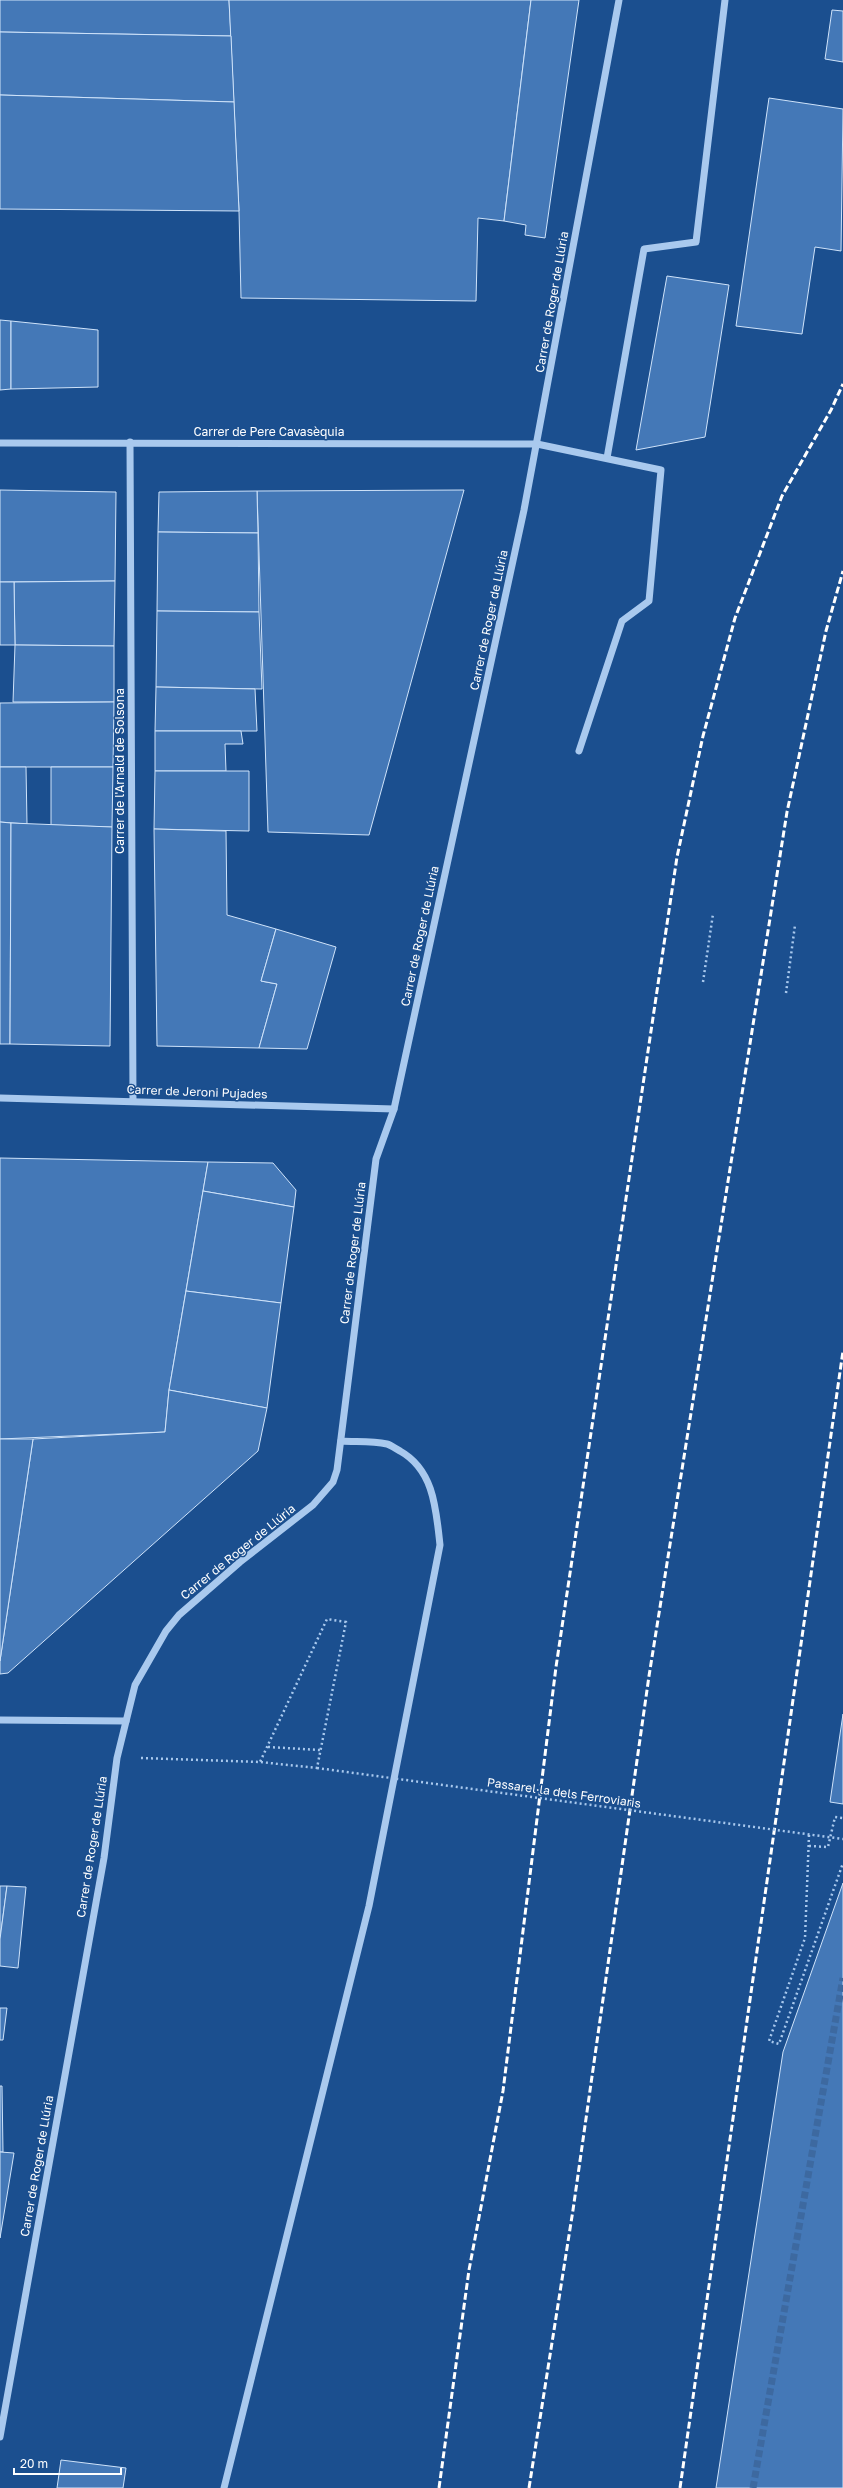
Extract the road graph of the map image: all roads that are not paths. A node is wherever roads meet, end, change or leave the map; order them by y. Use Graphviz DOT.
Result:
graph roads {
  1 [pos="619,0"];
  2 [pos="725,0"];
  3 [pos="130,442"];
  4 [pos="0,443"];
  5 [pos="537,444"];
  6 [pos="607,458"];
  7 [pos="578,751"];
  8 [pos="0,1098"];
  9 [pos="133,1101"];
  10 [pos="394,1110"];
  11 [pos="341,1441"];
  12 [pos="0,1720"];
  13 [pos="126,1721"];
  14 [pos="0,2437"];
  15 [pos="224,2488"];
  1 -- 5 [label="street, Carrer de Roger de Llúria"];
  2 -- 6 [label="street"];
  3 -- 4 [label="street, Carrer de Pere Cavasèquia"];
  3 -- 5 [label="street, Carrer de Pere Cavasèquia"];
  3 -- 9 [label="street, Carrer de l'Arnald de Solsona"];
  5 -- 6 [label="street, Carrer de Pere Cavasèquia"];
  5 -- 10 [label="street, Carrer de Roger de Llúria"];
  6 -- 7 [label="street, Carrer de Pere Cavasèquia"];
  8 -- 9 [label="street, Carrer de Jeroni Pujades"];
  9 -- 10 [label="street, Carrer de Jeroni Pujades"];
  10 -- 11 [label="street, Carrer de Roger de Llúria"];
  11 -- 13 [label="street, Carrer de Roger de Llúria"];
  11 -- 15 [label="street"];
  12 -- 13 [label="street"];
  13 -- 14 [label="street, Carrer de Roger de Llúria"];
}
